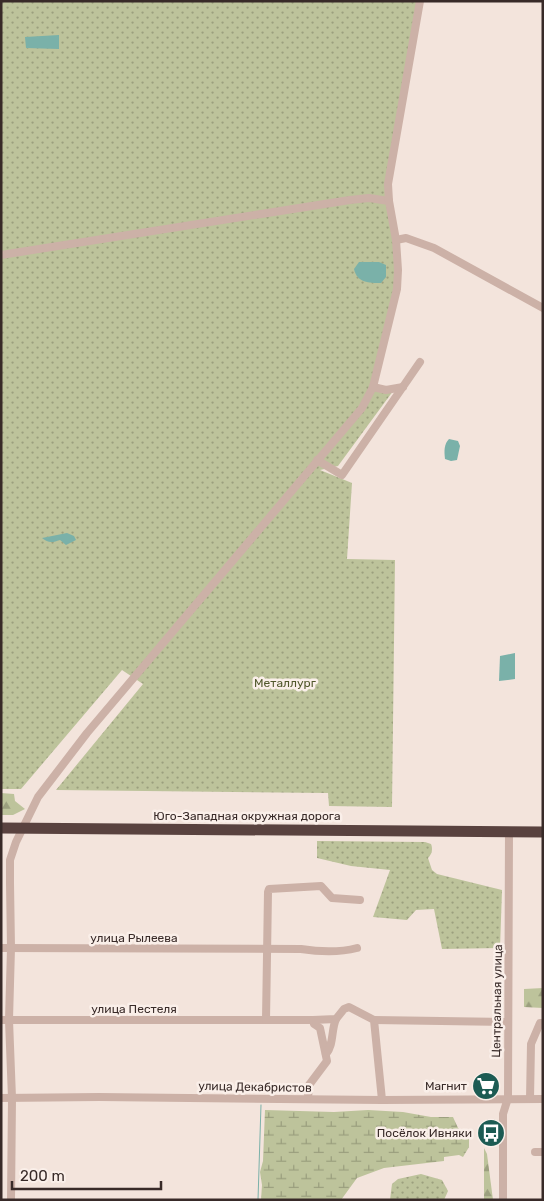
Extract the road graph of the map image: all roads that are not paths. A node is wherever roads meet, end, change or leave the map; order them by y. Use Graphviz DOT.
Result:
graph roads {
  1 [pos="420,1"];
  2 [pos="389,201"];
  3 [pos="396,240"];
  4 [pos="1,255"];
  5 [pos="543,308"];
  6 [pos="420,362"];
  7 [pos="374,387"];
  8 [pos="403,387"];
  9 [pos="317,460"];
  10 [pos="1,828"];
  11 [pos="23,828"];
  12 [pos="509,831"];
  13 [pos="543,832"];
  14 [pos="5,882"];
  15 [pos="360,900"];
  16 [pos="1,948"];
  17 [pos="11,948"];
  18 [pos="357,948"];
  19 [pos="267,950"];
  20 [pos="336,1019"];
  21 [pos="5,1020"];
  22 [pos="266,1020"];
  23 [pos="313,1020"];
  24 [pos="374,1020"];
  25 [pos="508,1022"];
  26 [pos="543,1023"];
  27 [pos="326,1054"];
  28 [pos="1,1098"];
  29 [pos="12,1098"];
  30 [pos="508,1098"];
  31 [pos="308,1099"];
  32 [pos="530,1099"];
  33 [pos="543,1099"];
  34 [pos="382,1100"];
  35 [pos="10,1200"];
  36 [pos="503,1200"];
  1 -- 2 [label="street"];
  2 -- 3 [label="street"];
  2 -- 4 [label="street"];
  3 -- 5 [label="street"];
  3 -- 7 [label="street"];
  6 -- 8 [label="street"];
  7 -- 8 [label="street"];
  7 -- 9 [label="street"];
  8 -- 9 [label="street"];
  9 -- 11 [label="street"];
  10 -- 11 [label="highway, Юго-Западная окружная дорога"];
  11 -- 12 [label="highway, Юго-Западная окружная дорога"];
  11 -- 14 [label="street"];
  12 -- 13 [label="highway"];
  12 -- 25 [label="street, Центральная улица"];
  14 -- 17 [label="street"];
  15 -- 19 [label="street"];
  16 -- 17 [label="street, улица Рылеева"];
  17 -- 19 [label="street, улица Рылеева"];
  17 -- 21 [label="street"];
  18 -- 19 [label="street, улица Рылеева"];
  19 -- 22 [label="street"];
  20 -- 23 [label="street, улица Пестеля"];
  20 -- 24 [label="street"];
  20 -- 27 [label="street"];
  21 -- 22 [label="street, улица Пестеля"];
  21 -- 29 [label="street"];
  22 -- 23 [label="street, улица Пестеля"];
  23 -- 27 [label="street"];
  24 -- 25 [label="street"];
  24 -- 34 [label="street"];
  25 -- 30 [label="street, Центральная улица"];
  26 -- 32 [label="street"];
  27 -- 31 [label="street"];
  28 -- 29 [label="street, улица Декабристов"];
  29 -- 31 [label="street, улица Декабристов"];
  29 -- 35 [label="street"];
  30 -- 32 [label="street, улица Декабристов"];
  30 -- 34 [label="street, улица Декабристов"];
  30 -- 36 [label="street, Центральная улица"];
  31 -- 34 [label="street, улица Декабристов"];
  32 -- 33 [label="street, улица Декабристов"];
}
